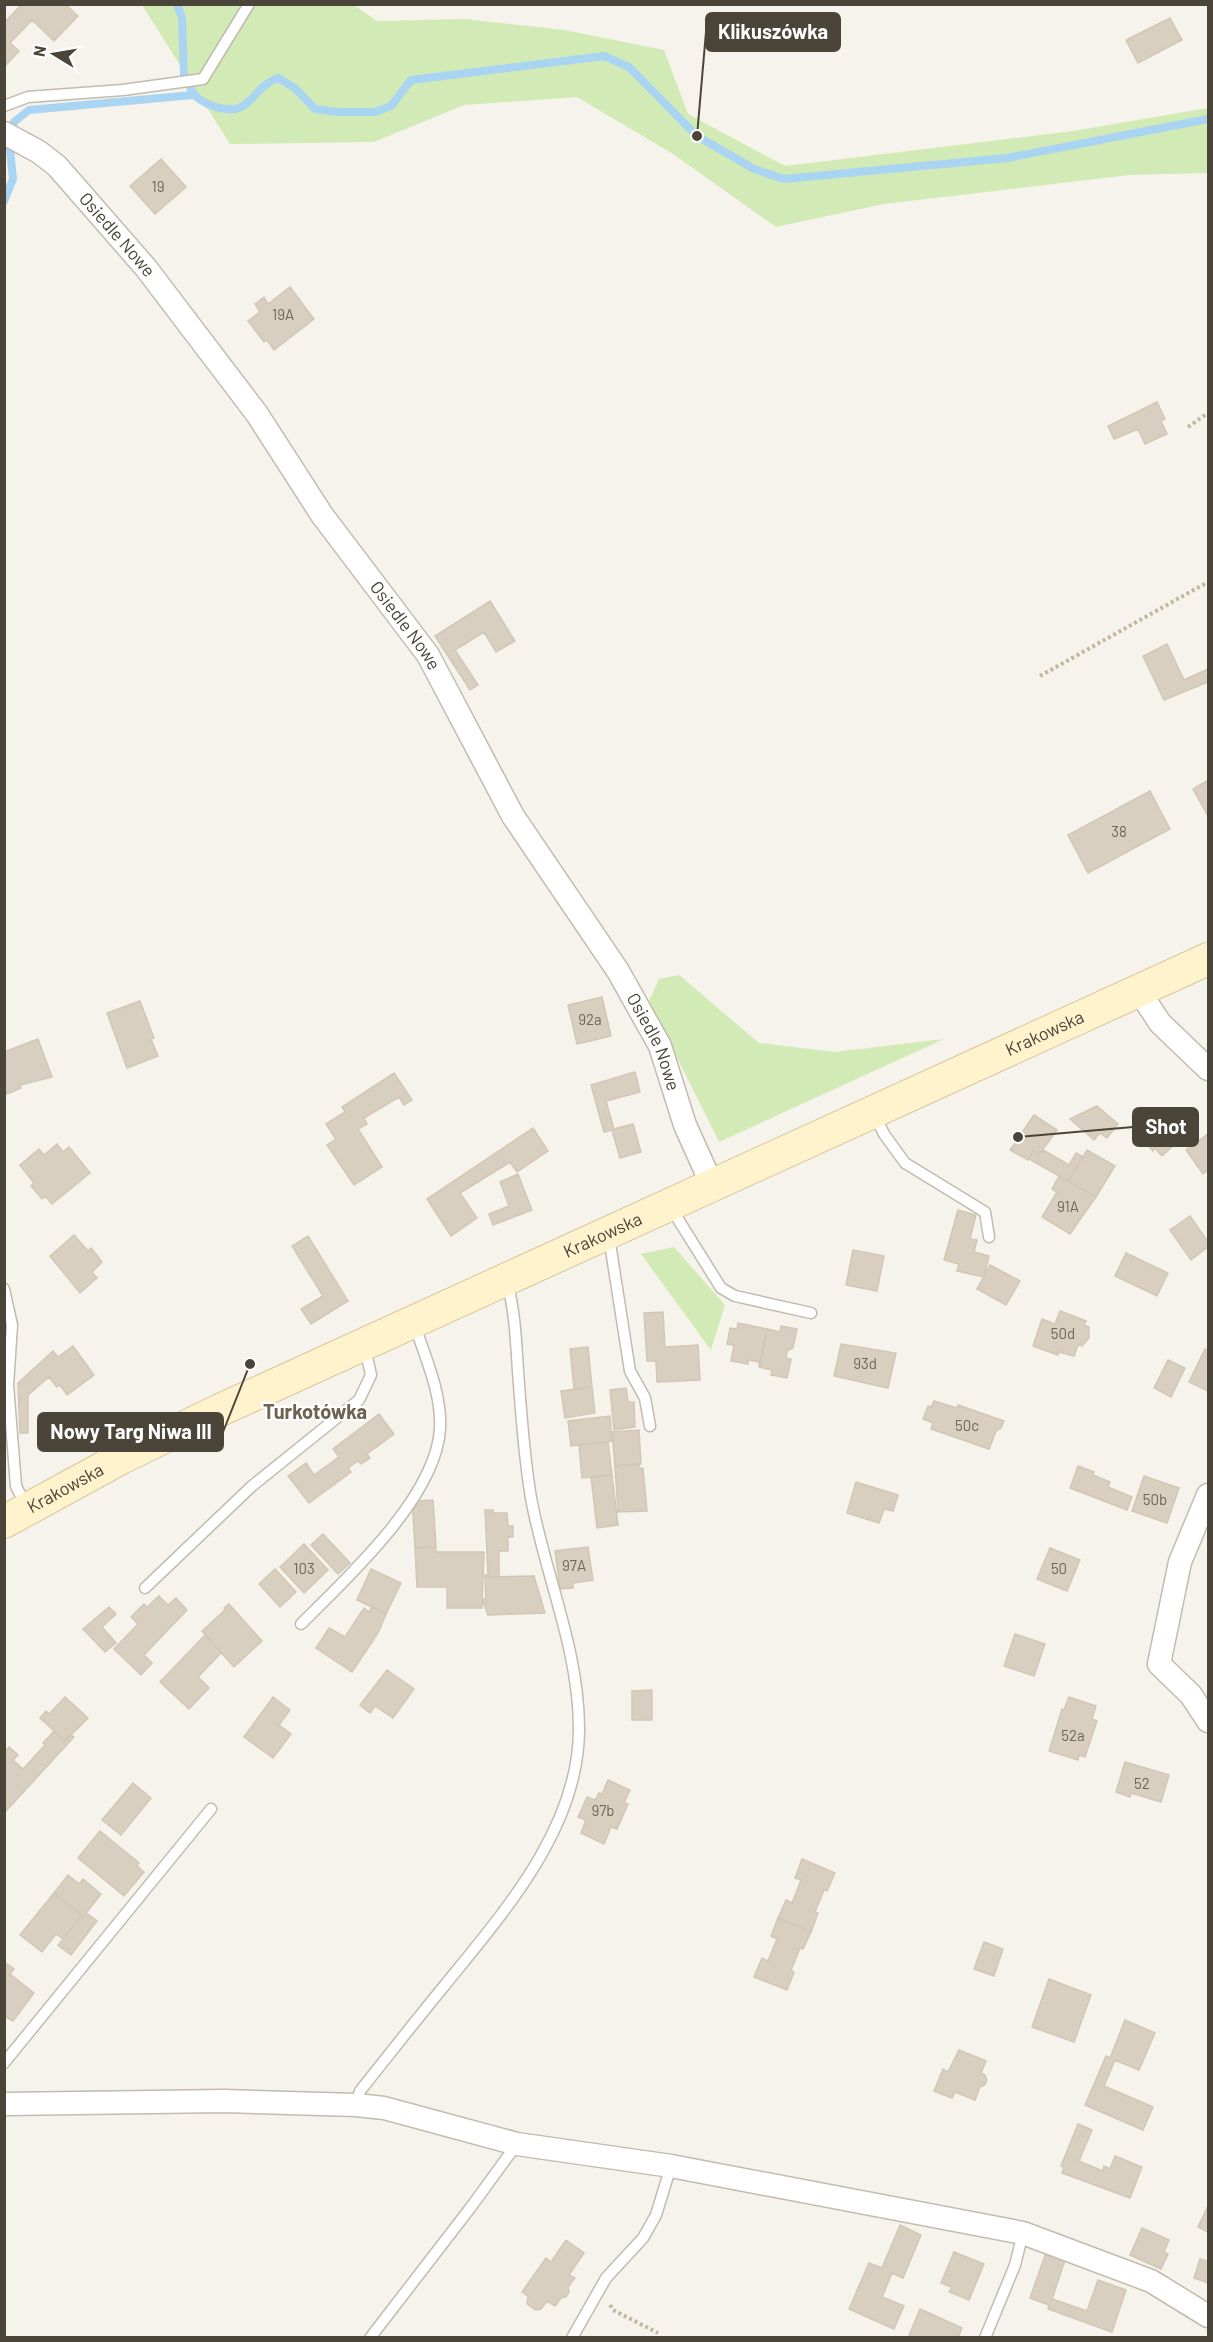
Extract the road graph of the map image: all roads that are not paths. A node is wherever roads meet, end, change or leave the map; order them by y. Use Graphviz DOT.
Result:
graph roads {
  1 [pos="249,4"];
  2 [pos="4,106"];
  3 [pos="9,135"];
  4 [pos="1209,959"];
  5 [pos="1139,991"];
  6 [pos="1208,1067"];
  7 [pos="873,1112"];
  8 [pos="712,1185"];
  9 [pos="669,1205"];
  10 [pos="608,1232"];
  11 [pos="988,1237"];
  12 [pos="506,1280"];
  13 [pos="4,1289"];
  14 [pos="811,1313"];
  15 [pos="414,1322"];
  16 [pos="364,1345"];
  17 [pos="650,1426"];
  18 [pos="1209,1495"];
  19 [pos="16,1516"];
  20 [pos="145,1588"];
  21 [pos="301,1624"];
  22 [pos="1209,1721"];
  23 [pos="211,1809"];
  24 [pos="4,2063"];
  25 [pos="4,2104"];
  26 [pos="356,2105"];
  27 [pos="517,2144"];
  28 [pos="670,2166"];
  29 [pos="1023,2233"];
  30 [pos="1209,2316"];
  31 [pos="370,2337"];
  32 [pos="572,2337"];
  33 [pos="985,2337"];
  1 -- 2 [label="lane"];
  3 -- 8 [label="street, Osiedle Nowe"];
  4 -- 5 [label="main road, Krakowska"];
  5 -- 6 [label="street"];
  5 -- 7 [label="main road, Krakowska"];
  7 -- 8 [label="main road, Krakowska"];
  7 -- 11 [label="lane"];
  8 -- 9 [label="main road, Krakowska"];
  9 -- 10 [label="main road, Krakowska"];
  9 -- 14 [label="lane"];
  10 -- 12 [label="main road, Krakowska"];
  10 -- 17 [label="lane"];
  12 -- 15 [label="main road, Krakowska"];
  12 -- 26 [label="lane"];
  13 -- 19 [label="lane"];
  15 -- 16 [label="main road, Krakowska"];
  15 -- 21 [label="lane"];
  16 -- 19 [label="main road, Krakowska"];
  16 -- 20 [label="lane"];
  18 -- 22 [label="street"];
  23 -- 24 [label="lane"];
  25 -- 26 [label="street"];
  26 -- 27 [label="street"];
  27 -- 28 [label="street"];
  27 -- 31 [label="lane"];
  28 -- 29 [label="street"];
  28 -- 32 [label="lane"];
  29 -- 30 [label="street"];
  29 -- 33 [label="lane"];
}
